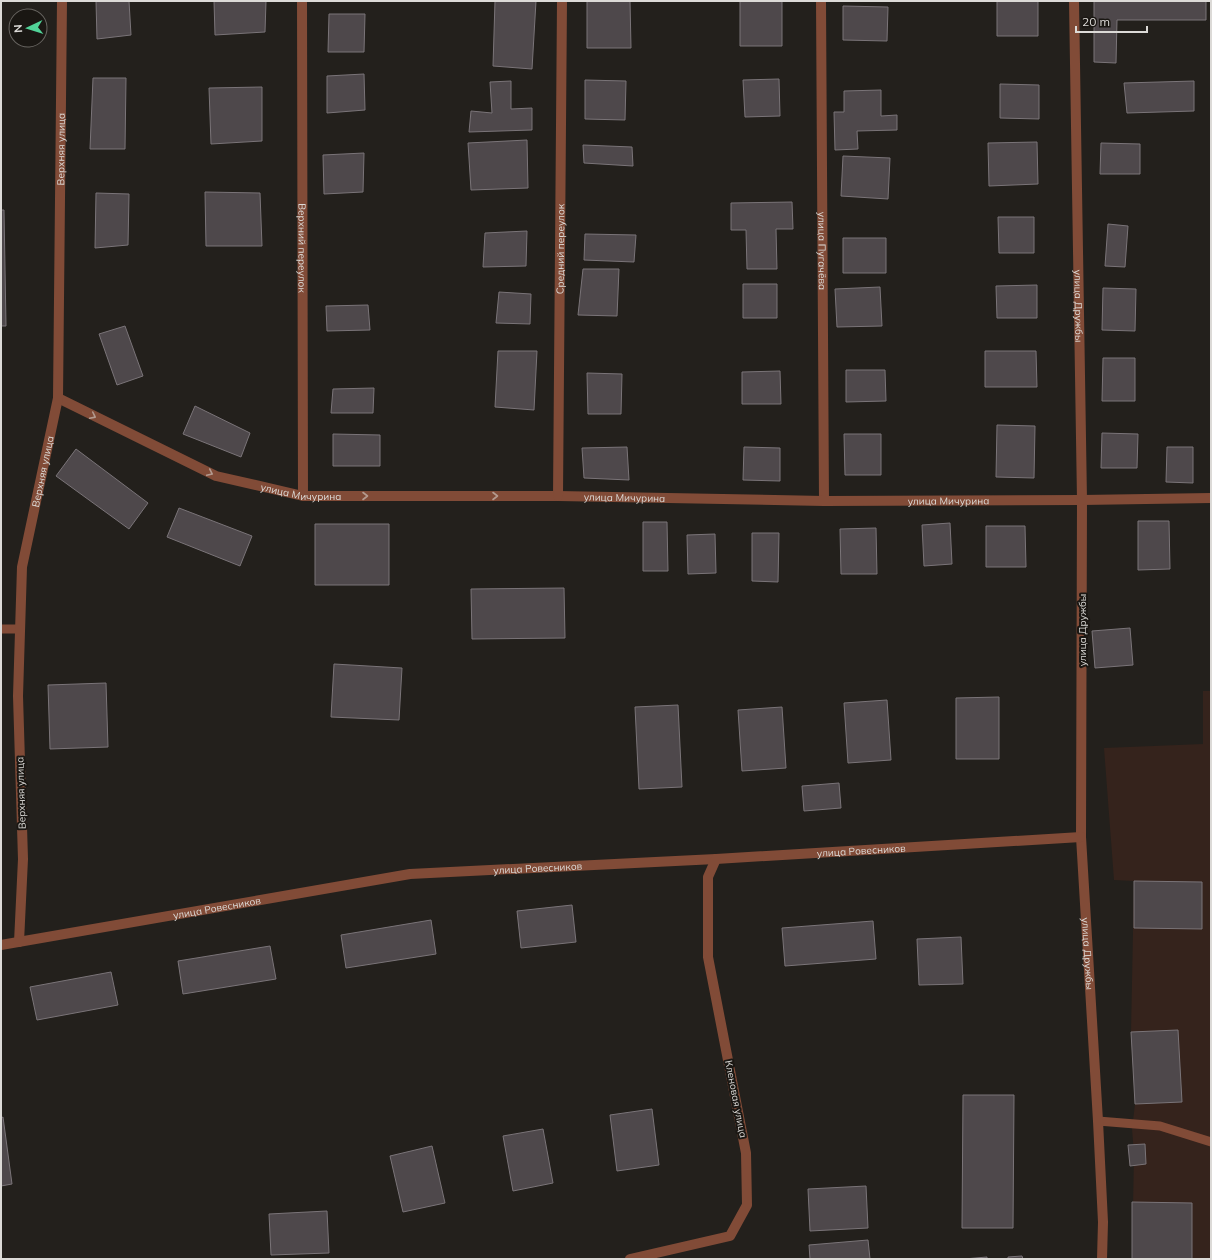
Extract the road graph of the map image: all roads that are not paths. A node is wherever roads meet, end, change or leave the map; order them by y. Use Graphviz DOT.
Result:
graph roads {
  1 [pos="62,1"];
  2 [pos="302,1"];
  3 [pos="562,1"];
  4 [pos="821,1"];
  5 [pos="1074,1"];
  6 [pos="58,398"];
  7 [pos="303,496"];
  8 [pos="558,496"];
  9 [pos="1211,498"];
  10 [pos="1082,500"];
  11 [pos="824,501"];
  12 [pos="1,629"];
  13 [pos="20,629"];
  14 [pos="1081,837"];
  15 [pos="716,859"];
  16 [pos="19,942"];
  17 [pos="1,945"];
  18 [pos="1098,1120"];
  19 [pos="1211,1142"];
  20 [pos="630,1259"];
  21 [pos="1102,1259"];
  1 -- 6 [label="street, Верхняя улица"];
  2 -- 7 [label="street, Верхний переулок"];
  3 -- 8 [label="street, Средний переулок"];
  4 -- 11 [label="street, улица Пугачёва"];
  5 -- 10 [label="street, улица Дружбы"];
  6 -- 7 [label="street, улица Мичурина, one-way"];
  6 -- 13 [label="street, Верхняя улица"];
  7 -- 8 [label="street, улица Мичурина, one-way"];
  8 -- 11 [label="street, улица Мичурина"];
  9 -- 10 [label="street, улица Мичурина"];
  10 -- 11 [label="street, улица Мичурина"];
  10 -- 14 [label="street, улица Дружбы"];
  12 -- 13 [label="lane"];
  13 -- 16 [label="street, Верхняя улица"];
  14 -- 15 [label="street, улица Ровесников"];
  14 -- 18 [label="street, улица Дружбы"];
  15 -- 16 [label="street, улица Ровесников"];
  15 -- 20 [label="street, Кленовая улица"];
  16 -- 17 [label="street, улица Ровесников"];
  18 -- 19 [label="lane"];
  18 -- 21 [label="street, улица Дружбы"];
}
